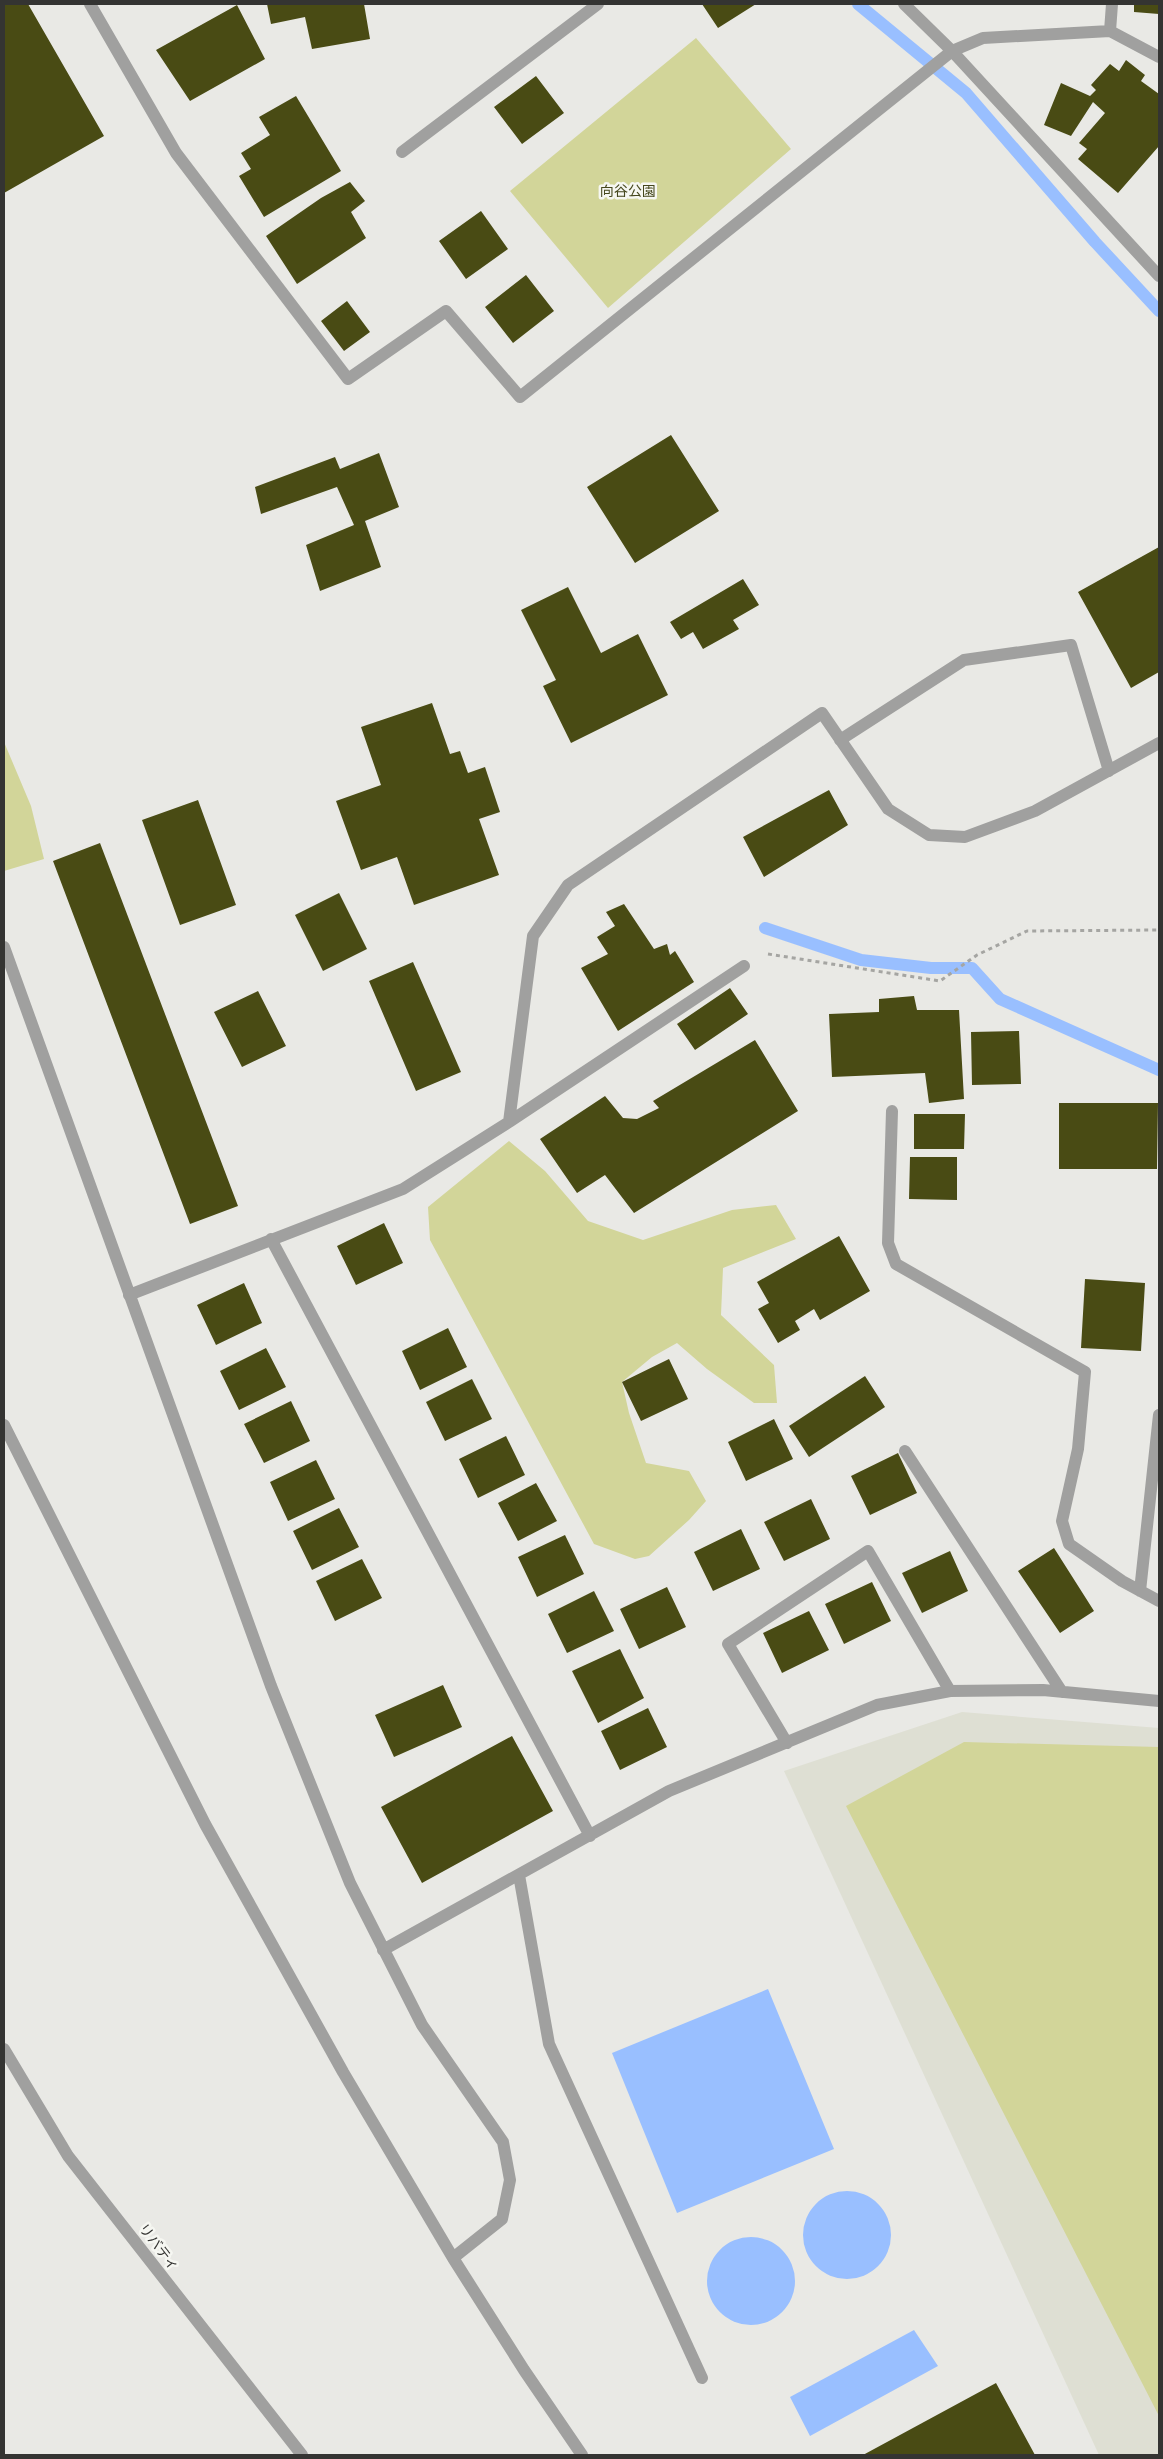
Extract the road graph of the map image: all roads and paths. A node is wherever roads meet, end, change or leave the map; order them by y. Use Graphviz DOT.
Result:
graph roads {
  1 [pos="90,4"];
  2 [pos="598,4"];
  3 [pos="904,4"];
  4 [pos="1112,4"];
  5 [pos="1110,30"];
  6 [pos="952,51"];
  7 [pos="1159,58"];
  8 [pos="402,152"];
  9 [pos="1159,276"];
  10 [pos="840,740"];
  11 [pos="1159,743"];
  12 [pos="1109,771"];
  13 [pos="1159,930"];
  14 [pos="4,948"];
  15 [pos="744,966"];
  16 [pos="892,1111"];
  17 [pos="509,1122"];
  18 [pos="271,1239"];
  19 [pos="129,1295"];
  20 [pos="1159,1414"];
  21 [pos="4,1425"];
  22 [pos="904,1451"];
  23 [pos="1156,1468"];
  24 [pos="1140,1591"];
  25 [pos="1159,1601"];
  26 [pos="950,1691"];
  27 [pos="1062,1692"];
  28 [pos="1159,1701"];
  29 [pos="787,1743"];
  30 [pos="590,1836"];
  31 [pos="519,1875"];
  32 [pos="383,1950"];
  33 [pos="4,2049"];
  34 [pos="453,2258"];
  35 [pos="702,2378"];
  36 [pos="302,2455"];
  37 [pos="582,2455"];
  1 -- 6 [label="street"];
  2 -- 8 [label="street"];
  3 -- 6 [label="street"];
  4 -- 5 [label="street"];
  5 -- 6 [label="street"];
  5 -- 7 [label="street"];
  6 -- 9 [label="street"];
  10 -- 12 [label="street"];
  10 -- 12 [label="street"];
  10 -- 17 [label="street"];
  11 -- 12 [label="street"];
  13 -- 15 [label="path"];
  14 -- 19 [label="street"];
  15 -- 17 [label="street"];
  16 -- 24 [label="street"];
  17 -- 18 [label="street"];
  18 -- 19 [label="street"];
  18 -- 30 [label="street"];
  19 -- 32 [label="street"];
  20 -- 23 [label="street"];
  21 -- 34 [label="street"];
  22 -- 27 [label="street"];
  23 -- 24 [label="street"];
  24 -- 25 [label="street"];
  26 -- 27 [label="street"];
  26 -- 29 [label="street"];
  26 -- 29 [label="street"];
  27 -- 28 [label="street"];
  29 -- 30 [label="street"];
  30 -- 31 [label="street"];
  31 -- 32 [label="street"];
  31 -- 35 [label="street"];
  32 -- 34 [label="street"];
  33 -- 36 [label="street, リバティ"];
  34 -- 37 [label="street"];
}
